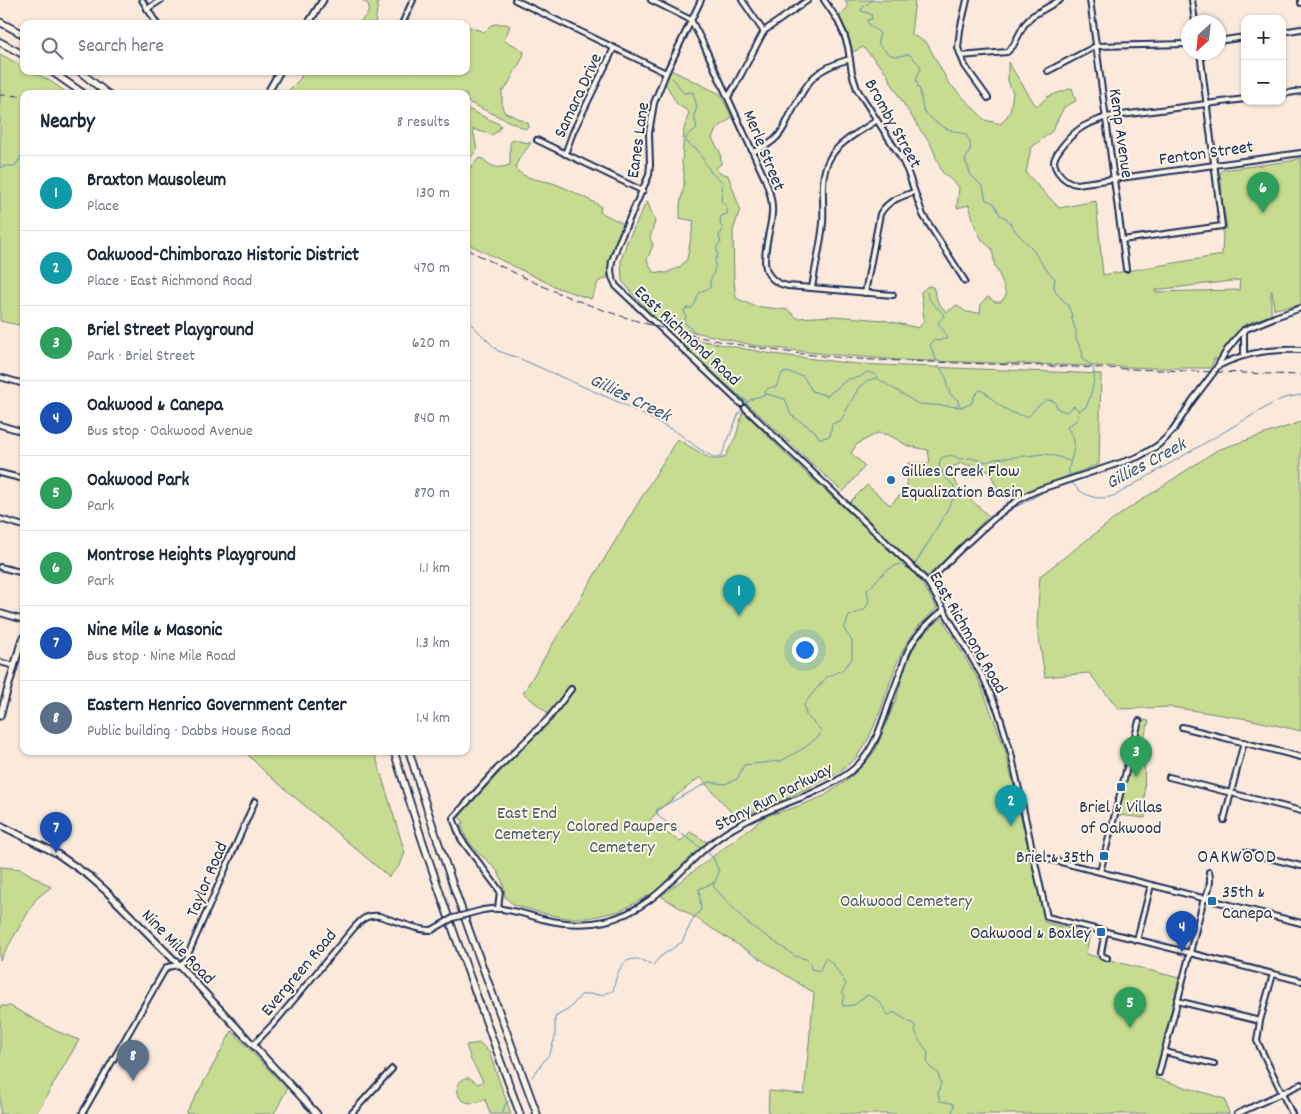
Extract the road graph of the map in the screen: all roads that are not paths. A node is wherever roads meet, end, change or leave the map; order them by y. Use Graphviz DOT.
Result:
graph roads {
  1 [pos="142,0"];
  2 [pos="161,0"];
  3 [pos="323,0"];
  4 [pos="413,0"];
  5 [pos="515,0"];
  6 [pos="651,0"];
  7 [pos="701,0"];
  8 [pos="742,0"];
  9 [pos="808,0"];
  10 [pos="824,0"];
  11 [pos="967,0"];
  12 [pos="1060,0"];
  13 [pos="1090,0"];
  14 [pos="1192,0"];
  15 [pos="147,9"];
  16 [pos="1194,15"];
  17 [pos="154,20"];
  18 [pos="310,20"];
  19 [pos="404,20"];
  20 [pos="691,20"];
  21 [pos="0,22"];
  22 [pos="1301,29"];
  23 [pos="1286,31"];
  24 [pos="764,32"];
  25 [pos="20,33"];
  26 [pos="1241,38"];
  27 [pos="1226,40"];
  28 [pos="0,42"];
  29 [pos="1181,44"];
  30 [pos="1096,46"];
  31 [pos="614,48"];
  32 [pos="20,53"];
  33 [pos="961,56"];
  34 [pos="850,59"];
  35 [pos="1201,60"];
  36 [pos="1048,71"];
  37 [pos="666,73"];
  38 [pos="57,75"];
  39 [pos="84,75"];
  40 [pos="278,75"];
  41 [pos="79,90"];
  42 [pos="103,90"];
  43 [pos="269,90"];
  44 [pos="1301,91"];
  45 [pos="1286,93"];
  46 [pos="728,97"];
  47 [pos="988,98"];
  48 [pos="1241,100"];
  49 [pos="1206,105"];
  50 [pos="1106,118"];
  51 [pos="877,120"];
  52 [pos="537,140"];
  53 [pos="753,152"];
  54 [pos="565,154"];
  55 [pos="1301,154"];
  56 [pos="1215,165"];
  57 [pos="1114,178"];
  58 [pos="643,191"];
  59 [pos="914,192"];
  60 [pos="1122,240"];
  61 [pos="1126,269"];
  62 [pos="965,281"];
  63 [pos="616,286"];
  64 [pos="812,288"];
  65 [pos="865,293"];
  66 [pos="893,295"];
  67 [pos="1301,308"];
  68 [pos="1244,330"];
  69 [pos="1301,350"];
  70 [pos="1244,355"];
  71 [pos="1218,366"];
  72 [pos="0,377"];
  73 [pos="20,383"];
  74 [pos="741,404"];
  75 [pos="746,408"];
  76 [pos="0,425"];
  77 [pos="20,431"];
  78 [pos="0,472"];
  79 [pos="20,478"];
  80 [pos="0,519"];
  81 [pos="20,525"];
  82 [pos="0,567"];
  83 [pos="20,572"];
  84 [pos="928,583"];
  85 [pos="944,610"];
  86 [pos="0,613"];
  87 [pos="20,619"];
  88 [pos="20,649"];
  89 [pos="0,662"];
  90 [pos="14,666"];
  91 [pos="571,689"];
  92 [pos="1,711"];
  93 [pos="1139,721"];
  94 [pos="1182,727"];
  95 [pos="1244,742"];
  96 [pos="395,755"];
  97 [pos="411,755"];
  98 [pos="1301,757"];
  99 [pos="1169,777"];
  100 [pos="1231,792"];
  101 [pos="255,801"];
  102 [pos="1301,811"];
  103 [pos="1224,820"];
  104 [pos="0,825"];
  105 [pos="1244,852"];
  106 [pos="1033,855"];
  107 [pos="1301,866"];
  108 [pos="1100,872"];
  109 [pos="1209,872"];
  110 [pos="1151,885"];
  111 [pos="1205,899"];
  112 [pos="498,909"];
  113 [pos="365,917"];
  114 [pos="1301,923"];
  115 [pos="1106,932"];
  116 [pos="1137,940"];
  117 [pos="1190,953"];
  118 [pos="1108,958"];
  119 [pos="179,965"];
  120 [pos="1273,974"];
  121 [pos="1301,981"];
  122 [pos="1177,1001"];
  123 [pos="1260,1022"];
  124 [pos="253,1045"];
  125 [pos="1165,1052"];
  126 [pos="1214,1064"];
  127 [pos="392,1069"];
  128 [pos="1160,1073"];
  129 [pos="1301,1084"];
  130 [pos="1282,1093"];
  131 [pos="82,1114"];
  132 [pos="317,1114"];
  133 [pos="351,1114"];
  134 [pos="520,1114"];
  135 [pos="537,1114"];
  136 [pos="1237,1114"];
  137 [pos="1292,1114"];
  1 -- 15 [label="street"];
  2 -- 15 [label="street"];
  3 -- 18 [label="main road"];
  4 -- 19 [label="street"];
  5 -- 31 [label="street"];
  6 -- 20 [label="street"];
  7 -- 20 [label="street, Eanes Lane"];
  8 -- 24 [label="street"];
  9 -- 24 [label="street"];
  10 -- 34 [label="street, Bromby Street"];
  11 -- 33 [label="street"];
  12 -- 33 [label="street"];
  13 -- 30 [label="street, Kemp Avenue"];
  14 -- 16 [label="street"];
  15 -- 17 [label="street"];
  20 -- 37 [label="street, Eanes Lane"];
  20 -- 46 [label="street, Merle Street"];
  21 -- 25 [label="highway"];
  22 -- 23 [label="street"];
  24 -- 46 [label="street"];
  26 -- 27 [label="street"];
  28 -- 32 [label="highway"];
  29 -- 30 [label="street"];
  30 -- 36 [label="street"];
  30 -- 50 [label="street, Kemp Avenue"];
  31 -- 37 [label="street"];
  31 -- 54 [label="street, Samara Drive"];
  33 -- 47 [label="street"];
  34 -- 51 [label="street, Bromby Street"];
  34 -- 53 [label="street"];
  35 -- 49 [label="street"];
  37 -- 58 [label="street, Eanes Lane"];
  38 -- 41 [label="highway"];
  39 -- 42 [label="highway"];
  40 -- 43 [label="main road"];
  44 -- 45 [label="street"];
  46 -- 53 [label="street, Merle Street"];
  48 -- 49 [label="street"];
  49 -- 50 [label="street"];
  49 -- 56 [label="street"];
  50 -- 57 [label="street, Kemp Avenue"];
  50 -- 57 [label="street, Fenton Street"];
  51 -- 59 [label="street, Bromby Street"];
  51 -- 64 [label="street"];
  52 -- 54 [label="street"];
  53 -- 64 [label="street, Merle Street"];
  54 -- 58 [label="street"];
  55 -- 56 [label="street, Fenton Street"];
  56 -- 57 [label="street, Fenton Street"];
  56 -- 60 [label="street"];
  57 -- 60 [label="street, Kemp Avenue"];
  58 -- 63 [label="street, Eanes Lane"];
  59 -- 62 [label="street, Bromby Street"];
  59 -- 65 [label="street"];
  60 -- 61 [label="street, Kemp Avenue"];
  63 -- 74 [label="street, East Richmond Road"];
  64 -- 65 [label="street, Merle Street"];
  65 -- 66 [label="street, Merle Street"];
  67 -- 68 [label="street"];
  68 -- 70 [label="street"];
  68 -- 71 [label="street"];
  69 -- 70 [label="street"];
  70 -- 71 [label="street"];
  71 -- 84 [label="street"];
  72 -- 73 [label="street"];
  75 -- 84 [label="street, East Richmond Road"];
  76 -- 77 [label="street"];
  78 -- 79 [label="street"];
  80 -- 81 [label="street"];
  82 -- 83 [label="street"];
  84 -- 85 [label="street, East Richmond Road"];
  85 -- 106 [label="street, East Richmond Road"];
  85 -- 112 [label="street, Stony Run Parkway"];
  86 -- 87 [label="street"];
  88 -- 90 [label="main road"];
  89 -- 90 [label="street"];
  90 -- 92 [label="main road"];
  91 -- 112 [label="street"];
  93 -- 108 [label="street"];
  94 -- 95 [label="street"];
  95 -- 98 [label="street"];
  95 -- 100 [label="street"];
  96 -- 134 [label="highway"];
  97 -- 135 [label="highway"];
  99 -- 100 [label="street"];
  100 -- 102 [label="street"];
  100 -- 103 [label="street"];
  101 -- 119 [label="street, Taylor Road"];
  104 -- 119 [label="main road, Nine Mile Road"];
  105 -- 107 [label="street"];
  106 -- 108 [label="street"];
  106 -- 115 [label="street, East Richmond Road"];
  108 -- 110 [label="street"];
  109 -- 111 [label="street"];
  110 -- 111 [label="street"];
  110 -- 116 [label="street"];
  111 -- 114 [label="street"];
  111 -- 117 [label="street"];
  112 -- 113 [label="street, Stony Run Parkway, bridge"];
  113 -- 124 [label="street, Evergreen Road"];
  115 -- 116 [label="street"];
  115 -- 118 [label="street"];
  116 -- 117 [label="street"];
  117 -- 120 [label="street"];
  117 -- 122 [label="street"];
  119 -- 124 [label="main road, Nine Mile Road"];
  119 -- 131 [label="street"];
  120 -- 121 [label="street"];
  120 -- 123 [label="street"];
  122 -- 123 [label="street"];
  122 -- 125 [label="street"];
  123 -- 130 [label="street"];
  124 -- 132 [label="main road, Nine Mile Road"];
  125 -- 126 [label="street"];
  125 -- 128 [label="street"];
  127 -- 133 [label="street"];
  129 -- 130 [label="street"];
  130 -- 136 [label="street"];
  130 -- 137 [label="street"];
}
